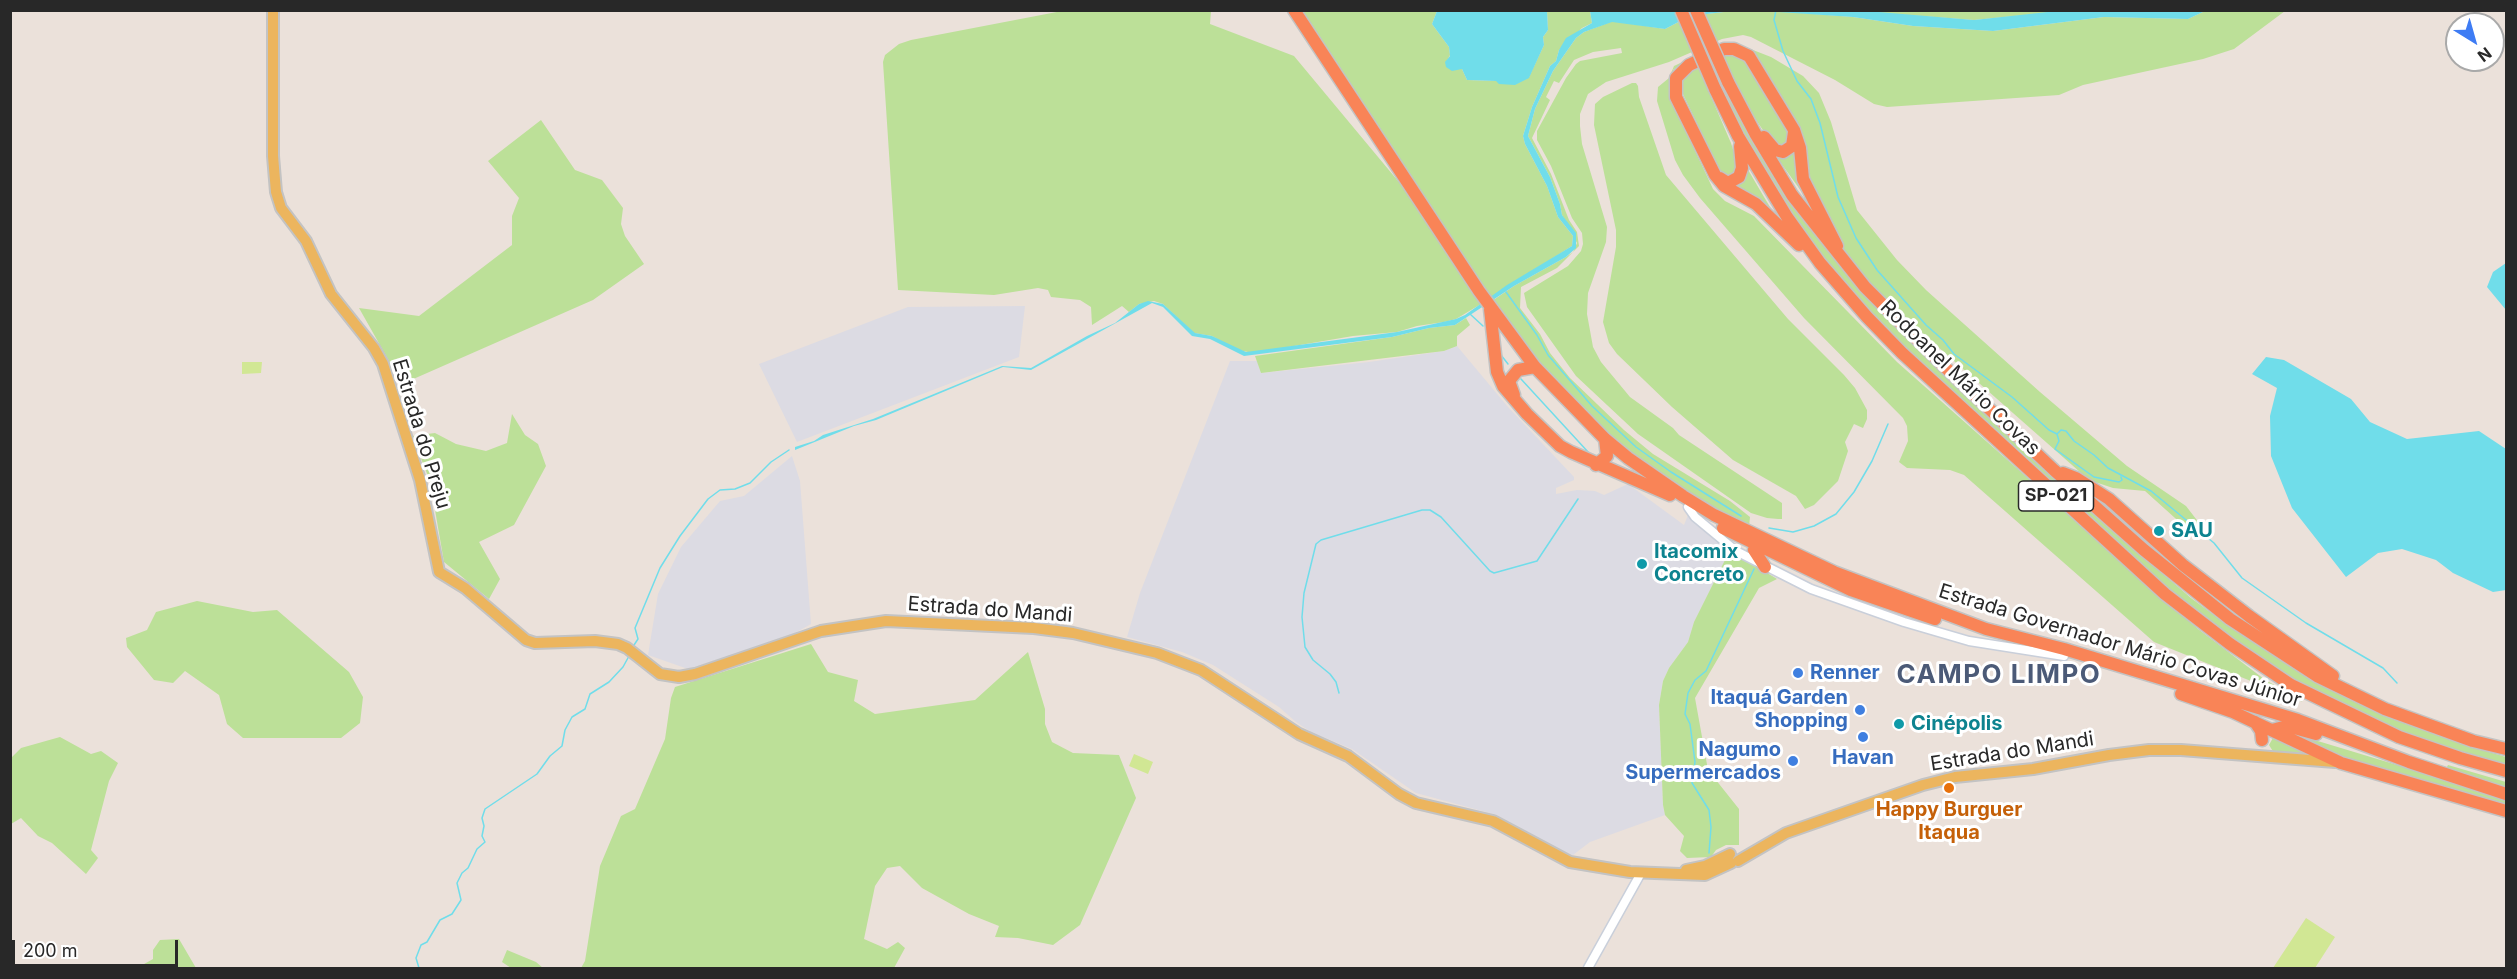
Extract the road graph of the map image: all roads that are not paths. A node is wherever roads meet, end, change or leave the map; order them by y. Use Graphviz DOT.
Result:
graph roads {
  1 [pos="273,10"];
  2 [pos="1294,10"];
  3 [pos="1681,10"];
  4 [pos="1696,10"];
  5 [pos="1746,117"];
  6 [pos="1794,130"];
  7 [pos="1738,136"];
  8 [pos="1712,169"];
  9 [pos="1843,260"];
  10 [pos="1820,263"];
  11 [pos="1488,303"];
  12 [pos="1535,367"];
  13 [pos="1516,401"];
  14 [pos="1605,439"];
  15 [pos="1596,465"];
  16 [pos="1688,507"];
  17 [pos="1774,544"];
  18 [pos="1757,546"];
  19 [pos="1766,567"];
  20 [pos="441,574"];
  21 [pos="2064,656"];
  22 [pos="2255,722"];
  23 [pos="2272,730"];
  24 [pos="2262,740"];
  25 [pos="2506,749"];
  26 [pos="2240,755"];
  27 [pos="2272,757"];
  28 [pos="2409,762"];
  29 [pos="2341,763"];
  30 [pos="2506,771"];
  31 [pos="2506,794"];
  32 [pos="2506,811"];
  33 [pos="1641,873"];
  34 [pos="1588,969"];
  1 -- 20 [label="main road, Estrada do Preju"];
  2 -- 11 [label="highway, Estrada Governador Mário Covas Júnior"];
  3 -- 7 [label="highway, Rodoanel Mário Covas / SP-021, bridge"];
  4 -- 5 [label="highway, Rodoanel Mário Covas / SP-021, bridge"];
  5 -- 6 [label="highway"];
  5 -- 9 [label="highway, Rodoanel Mário Covas / SP-021"];
  6 -- 8 [label="highway"];
  6 -- 9 [label="highway"];
  7 -- 8 [label="highway"];
  7 -- 10 [label="highway, Rodoanel Mário Covas / SP-021"];
  8 -- 10 [label="highway"];
  9 -- 25 [label="highway, Rodoanel Mário Covas / SP-021"];
  10 -- 30 [label="highway, Rodoanel Mário Covas / SP-021"];
  11 -- 12 [label="highway, Estrada Governador Mário Covas Júnior"];
  11 -- 13 [label="highway, Estrada Governador Mário Covas Júnior"];
  12 -- 13 [label="highway"];
  12 -- 14 [label="highway, Estrada Governador Mário Covas Júnior"];
  13 -- 15 [label="highway, Estrada Governador Mário Covas Júnior"];
  14 -- 15 [label="highway"];
  14 -- 17 [label="highway, Estrada Governador Mário Covas Júnior"];
  15 -- 16 [label="highway, Estrada Governador Mário Covas Júnior"];
  16 -- 18 [label="highway, Estrada Governador Mário Covas Júnior"];
  16 -- 19 [label="street"];
  17 -- 18 [label="highway"];
  17 -- 28 [label="highway, Estrada Governador Mário Covas Júnior"];
  18 -- 19 [label="highway"];
  18 -- 21 [label="highway, Estrada Governador Mário Covas Júnior"];
  19 -- 21 [label="street"];
  20 -- 33 [label="main road, Estrada do Mandi"];
  21 -- 22 [label="highway, Estrada Governador Mário Covas Júnior"];
  22 -- 23 [label="highway, Estrada Governador Mário Covas Júnior"];
  22 -- 24 [label="highway"];
  23 -- 24 [label="main road"];
  23 -- 28 [label="highway"];
  23 -- 29 [label="highway, Estrada Governador Mário Covas Júnior"];
  24 -- 26 [label="main road"];
  24 -- 27 [label="main road"];
  26 -- 27 [label="main road, Estrada do Mandi"];
  26 -- 33 [label="main road, Estrada do Mandi"];
  27 -- 29 [label="main road, Estrada do Mandi"];
  28 -- 31 [label="highway, Estrada Governador Mário Covas Júnior"];
  29 -- 32 [label="highway, Estrada Governador Mário Covas Júnior"];
  33 -- 34 [label="street"];
}
